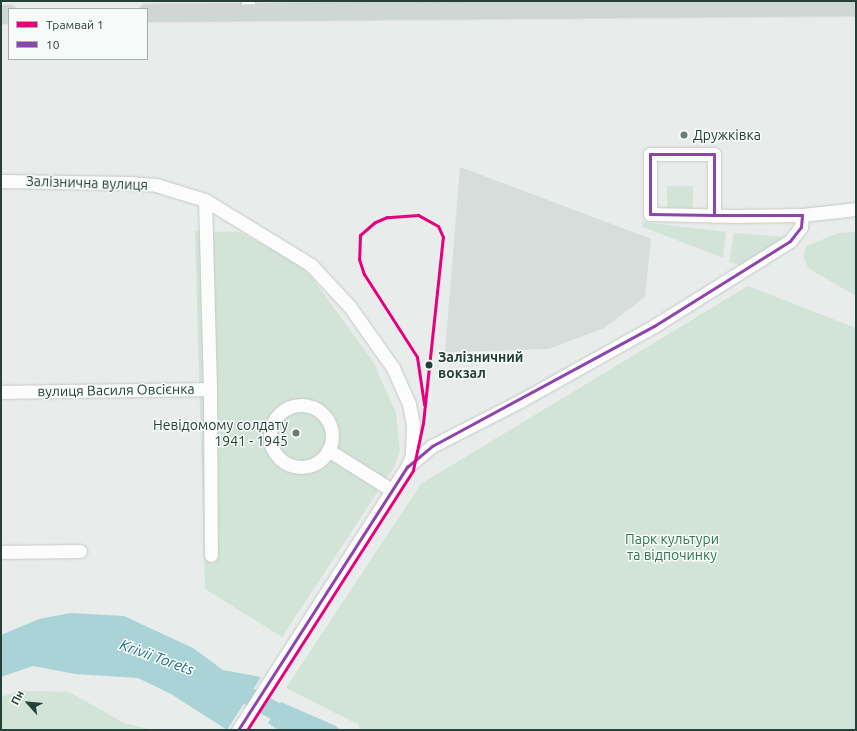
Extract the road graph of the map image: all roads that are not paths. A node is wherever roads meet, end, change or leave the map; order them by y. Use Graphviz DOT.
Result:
graph roads {
  1 [pos="355,5"];
  2 [pos="449,5"];
  3 [pos="551,5"];
  4 [pos="853,5"];
  5 [pos="248,6"];
  6 [pos="648,6"];
  7 [pos="148,13"];
  8 [pos="2,182"];
  9 [pos="205,200"];
  10 [pos="856,209"];
  11 [pos="802,215"];
  12 [pos="714,216"];
  13 [pos="210,389"];
  14 [pos="1,392"];
  15 [pos="328,450"];
  16 [pos="407,467"];
  17 [pos="393,490"];
  18 [pos="80,551"];
  19 [pos="1,552"];
  20 [pos="211,555"];
  21 [pos="238,730"];
  1 -- 2 [label="main road"];
  1 -- 5 [label="main road"];
  2 -- 3 [label="main road"];
  3 -- 6 [label="main road"];
  4 -- 6 [label="main road"];
  5 -- 7 [label="main road"];
  8 -- 9 [label="street, Залізнична вулиця"];
  9 -- 13 [label="street, вулиця Василя Овсієнка"];
  9 -- 16 [label="street, Залізнична вулиця"];
  10 -- 11 [label="street"];
  11 -- 12 [label="street"];
  11 -- 16 [label="street"];
  12 -- 12 [label="street"];
  13 -- 14 [label="street, вулиця Василя Овсієнка"];
  13 -- 20 [label="street"];
  15 -- 15 [label="street"];
  15 -- 17 [label="street"];
  16 -- 17 [label="street, Залізнична вулиця"];
  17 -- 21 [label="street, Залізнична вулиця"];
  18 -- 19 [label="street"];
}
